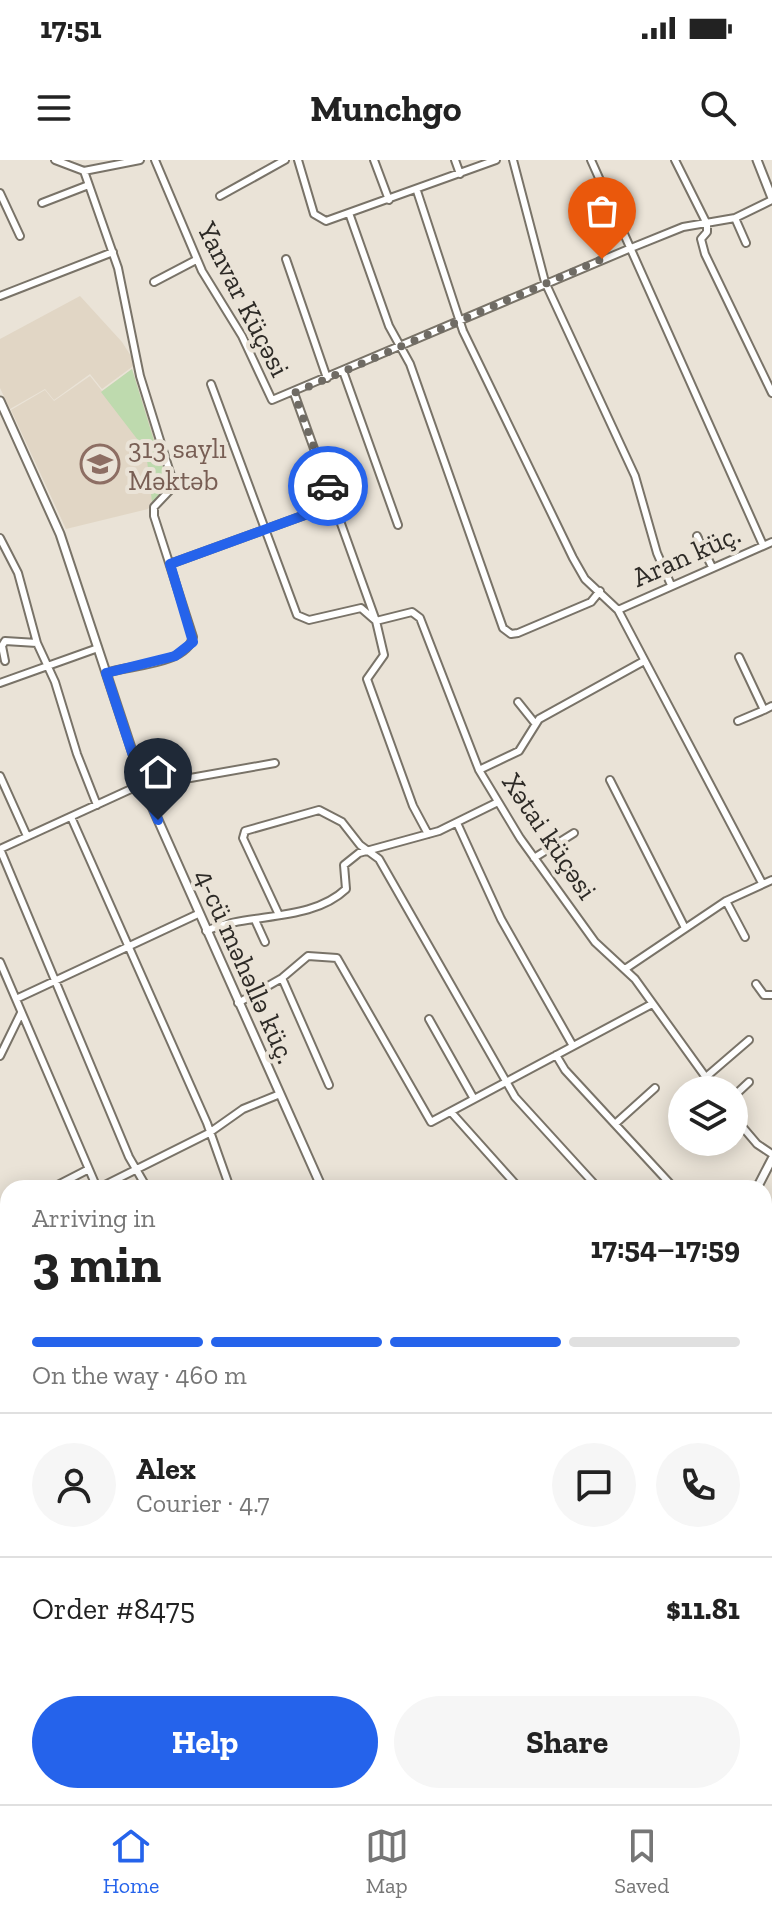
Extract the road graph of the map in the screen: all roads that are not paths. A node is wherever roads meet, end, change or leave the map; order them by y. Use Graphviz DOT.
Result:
graph roads {
  1 [pos="57,160"];
  2 [pos="140,160"];
  3 [pos="155,160"];
  4 [pos="285,160"];
  5 [pos="298,160"];
  6 [pos="374,160"];
  7 [pos="455,160"];
  8 [pos="496,160"];
  9 [pos="513,160"];
  10 [pos="591,160"];
  11 [pos="675,160"];
  12 [pos="757,160"];
  13 [pos="127,162"];
  14 [pos="84,171"];
  15 [pos="460,174"];
  16 [pos="86,186"];
  17 [pos="417,191"];
  18 [pos="220,196"];
  19 [pos="1,198"];
  20 [pos="772,199"];
  21 [pos="389,200"];
  22 [pos="42,203"];
  23 [pos="349,213"];
  24 [pos="735,218"];
  25 [pos="707,224"];
  26 [pos="20,236"];
  27 [pos="746,243"];
  28 [pos="631,248"];
  29 [pos="113,252"];
  30 [pos="286,259"];
  31 [pos="196,260"];
  32 [pos="154,282"];
  33 [pos="545,282"];
  34 [pos="0,296"];
  35 [pos="459,321"];
  36 [pos="401,346"];
  37 [pos="343,371"];
  38 [pos="327,378"];
  39 [pos="211,384"];
  40 [pos="294,393"];
  41 [pos="772,393"];
  42 [pos="0,401"];
  43 [pos="335,504"];
  44 [pos="398,525"];
  45 [pos="267,529"];
  46 [pos="697,536"];
  47 [pos="0,538"];
  48 [pos="772,542"];
  49 [pos="763,545"];
  50 [pos="170,564"];
  51 [pos="711,565"];
  52 [pos="671,585"];
  53 [pos="600,591"];
  54 [pos="618,610"];
  55 [pos="376,621"];
  56 [pos="37,643"];
  57 [pos="98,648"];
  58 [pos="739,657"];
  59 [pos="5,661"];
  60 [pos="644,661"];
  61 [pos="47,665"];
  62 [pos="106,673"];
  63 [pos="0,683"];
  64 [pos="518,702"];
  65 [pos="772,706"];
  66 [pos="764,710"];
  67 [pos="738,721"];
  68 [pos="534,722"];
  69 [pos="275,763"];
  70 [pos="479,770"];
  71 [pos="0,776"];
  72 [pos="610,780"];
  73 [pos="142,784"];
  74 [pos="146,793"];
  75 [pos="498,802"];
  76 [pos="97,805"];
  77 [pos="71,817"];
  78 [pos="457,823"];
  79 [pos="574,833"];
  80 [pos="428,834"];
  81 [pos="27,836"];
  82 [pos="0,849"];
  83 [pos="368,850"];
  84 [pos="534,858"];
  85 [pos="772,880"];
  86 [pos="762,883"];
  87 [pos="726,901"];
  88 [pos="198,914"];
  89 [pos="279,915"];
  90 [pos="255,920"];
  91 [pos="685,928"];
  92 [pos="206,931"];
  93 [pos="745,937"];
  94 [pos="265,942"];
  95 [pos="126,948"];
  96 [pos="0,962"];
  97 [pos="625,969"];
  98 [pos="282,978"];
  99 [pos="55,981"];
  100 [pos="756,984"];
  101 [pos="772,995"];
  102 [pos="16,999"];
  103 [pos="238,1003"];
  104 [pos="652,1004"];
  105 [pos="21,1013"];
  106 [pos="429,1019"];
  107 [pos="749,1040"];
  108 [pos="573,1046"];
  109 [pos="556,1055"];
  110 [pos="0,1056"];
  111 [pos="705,1076"];
  112 [pos="707,1076"];
  113 [pos="506,1082"];
  114 [pos="329,1085"];
  115 [pos="655,1088"];
  116 [pos="280,1094"];
  117 [pos="474,1099"];
  118 [pos="451,1112"];
  119 [pos="615,1124"];
  120 [pos="209,1133"];
  121 [pos="748,1133"];
  122 [pos="772,1156"];
  123 [pos="87,1170"];
  124 [pos="137,1170"];
  125 [pos="68,1180"];
  126 [pos="93,1180"];
  127 [pos="115,1180"];
  128 [pos="143,1180"];
  129 [pos="227,1180"];
  130 [pos="318,1180"];
  131 [pos="512,1180"];
  132 [pos="590,1180"];
  133 [pos="667,1180"];
  134 [pos="761,1180"];
  1 -- 14 [label="street"];
  2 -- 13 [label="street"];
  3 -- 31 [label="street, Yanvar Küçəsi"];
  4 -- 18 [label="street"];
  5 -- 23 [label="street"];
  6 -- 21 [label="street"];
  7 -- 15 [label="street"];
  8 -- 15 [label="street"];
  9 -- 33 [label="street"];
  10 -- 28 [label="street"];
  11 -- 25 [label="street"];
  12 -- 20 [label="street"];
  13 -- 14 [label="street"];
  14 -- 16 [label="street"];
  15 -- 17 [label="street"];
  16 -- 22 [label="street"];
  16 -- 29 [label="street"];
  17 -- 21 [label="street"];
  17 -- 35 [label="street"];
  19 -- 26 [label="street"];
  20 -- 24 [label="street, Yanvar Küçəsi"];
  21 -- 23 [label="street"];
  23 -- 36 [label="street"];
  24 -- 25 [label="street, Yanvar Küçəsi"];
  24 -- 27 [label="street"];
  25 -- 28 [label="street, Yanvar Küçəsi"];
  25 -- 41 [label="street"];
  28 -- 33 [label="street, Yanvar Küçəsi"];
  28 -- 49 [label="street"];
  29 -- 34 [label="street"];
  29 -- 50 [label="street"];
  30 -- 38 [label="street"];
  31 -- 32 [label="street"];
  31 -- 40 [label="street, Yanvar Küçəsi"];
  33 -- 35 [label="street, Yanvar Küçəsi"];
  33 -- 52 [label="street"];
  35 -- 36 [label="street, Yanvar Küçəsi"];
  35 -- 53 [label="street"];
  36 -- 37 [label="street, Yanvar Küçəsi"];
  36 -- 53 [label="street"];
  37 -- 38 [label="street, Yanvar Küçəsi"];
  37 -- 44 [label="street"];
  38 -- 40 [label="street, Yanvar Küçəsi"];
  39 -- 45 [label="street, Xətai küçəsi"];
  40 -- 43 [label="street"];
  42 -- 57 [label="street, 4-cü məhəllə küç."];
  43 -- 45 [label="street"];
  43 -- 55 [label="street"];
  45 -- 50 [label="street"];
  45 -- 55 [label="street, Xətai küçəsi"];
  46 -- 51 [label="street"];
  47 -- 56 [label="street"];
  48 -- 49 [label="street, Aran küç."];
  49 -- 51 [label="street, Aran küç."];
  50 -- 62 [label="street"];
  51 -- 52 [label="street, Aran küç."];
  52 -- 54 [label="street, Aran küç."];
  53 -- 54 [label="street"];
  54 -- 60 [label="street"];
  55 -- 70 [label="street, Xətai küçəsi"];
  55 -- 80 [label="street"];
  56 -- 59 [label="street"];
  56 -- 61 [label="street"];
  57 -- 61 [label="street"];
  57 -- 62 [label="street, 4-cü məhəllə küç."];
  58 -- 66 [label="street"];
  60 -- 68 [label="street"];
  60 -- 86 [label="street"];
  61 -- 63 [label="street"];
  61 -- 76 [label="street"];
  62 -- 73 [label="street, 4-cü məhəllə küç."];
  64 -- 68 [label="street"];
  65 -- 66 [label="street"];
  66 -- 67 [label="street"];
  68 -- 70 [label="street"];
  69 -- 74 [label="street"];
  70 -- 75 [label="street, Xətai küçəsi"];
  71 -- 81 [label="street"];
  72 -- 91 [label="street"];
  73 -- 74 [label="street, 4-cü məhəllə küç."];
  73 -- 76 [label="street"];
  74 -- 88 [label="street, 4-cü məhəllə küç."];
  75 -- 78 [label="street"];
  75 -- 84 [label="street, Xətai küçəsi"];
  76 -- 77 [label="street"];
  77 -- 81 [label="street"];
  77 -- 95 [label="street"];
  78 -- 80 [label="street"];
  78 -- 108 [label="street"];
  79 -- 84 [label="street"];
  80 -- 83 [label="street"];
  81 -- 82 [label="street"];
  82 -- 99 [label="street"];
  83 -- 89 [label="street"];
  83 -- 89 [label="street"];
  83 -- 113 [label="street"];
  84 -- 97 [label="street, Xətai küçəsi"];
  85 -- 86 [label="street"];
  86 -- 87 [label="street"];
  87 -- 91 [label="street"];
  87 -- 93 [label="street"];
  88 -- 92 [label="street, 4-cü məhəllə küç."];
  88 -- 95 [label="street"];
  89 -- 90 [label="street"];
  90 -- 92 [label="street"];
  90 -- 94 [label="street"];
  91 -- 97 [label="street"];
  92 -- 103 [label="street, 4-cü məhəllə küç."];
  95 -- 99 [label="street"];
  95 -- 120 [label="street"];
  96 -- 102 [label="street"];
  97 -- 104 [label="street, Xətai küçəsi"];
  98 -- 103 [label="street"];
  98 -- 114 [label="street"];
  98 -- 118 [label="street"];
  99 -- 102 [label="street"];
  99 -- 124 [label="street"];
  100 -- 101 [label="street"];
  102 -- 105 [label="street"];
  103 -- 116 [label="street, 4-cü məhəllə küç."];
  104 -- 108 [label="street"];
  104 -- 111 [label="street, Xətai küçəsi"];
  105 -- 110 [label="street"];
  105 -- 123 [label="street"];
  106 -- 117 [label="street"];
  107 -- 112 [label="street"];
  108 -- 109 [label="street"];
  109 -- 113 [label="street"];
  109 -- 119 [label="street"];
  113 -- 117 [label="street"];
  113 -- 132 [label="street"];
  115 -- 119 [label="street"];
  116 -- 120 [label="street"];
  116 -- 130 [label="street, 4-cü məhəllə küç."];
  117 -- 118 [label="street"];
  118 -- 131 [label="street"];
  119 -- 133 [label="street"];
  120 -- 124 [label="street"];
  120 -- 129 [label="street"];
  121 -- 122 [label="street"];
  122 -- 134 [label="street"];
  123 -- 125 [label="street"];
  123 -- 126 [label="street"];
  124 -- 127 [label="street"];
  124 -- 128 [label="street"];
}
